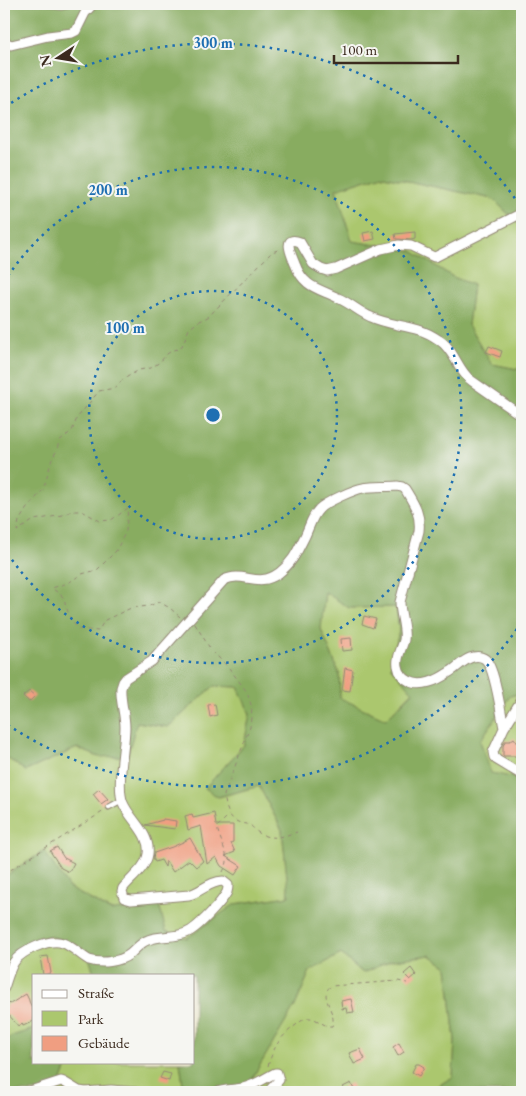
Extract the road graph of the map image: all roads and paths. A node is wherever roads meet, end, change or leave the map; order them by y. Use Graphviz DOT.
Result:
graph roads {
  1 [pos="52,4"];
  2 [pos="66,4"];
  3 [pos="93,4"];
  4 [pos="4,40"];
  5 [pos="522,213"];
  6 [pos="289,246"];
  7 [pos="522,416"];
  8 [pos="189,620"];
  9 [pos="522,699"];
  10 [pos="504,728"];
  11 [pos="522,775"];
  12 [pos="122,800"];
  13 [pos="110,808"];
  14 [pos="230,815"];
  15 [pos="297,832"];
  16 [pos="4,874"];
  17 [pos="223,882"];
  18 [pos="407,983"];
  19 [pos="4,988"];
  20 [pos="268,1077"];
  21 [pos="26,1092"];
  22 [pos="136,1092"];
  23 [pos="217,1092"];
  24 [pos="268,1092"];
  1 -- 2 [label="street"];
  3 -- 4 [label="street"];
  5 -- 6 [label="street"];
  6 -- 7 [label="street"];
  6 -- 8 [label="path"];
  8 -- 10 [label="street"];
  8 -- 12 [label="street"];
  8 -- 14 [label="path"];
  9 -- 10 [label="street"];
  10 -- 11 [label="street"];
  12 -- 13 [label="lane"];
  12 -- 17 [label="street"];
  13 -- 16 [label="path"];
  14 -- 15 [label="path"];
  14 -- 17 [label="path"];
  17 -- 19 [label="street"];
  18 -- 20 [label="path"];
  20 -- 23 [label="street"];
  20 -- 24 [label="street"];
  21 -- 22 [label="street"];
}
